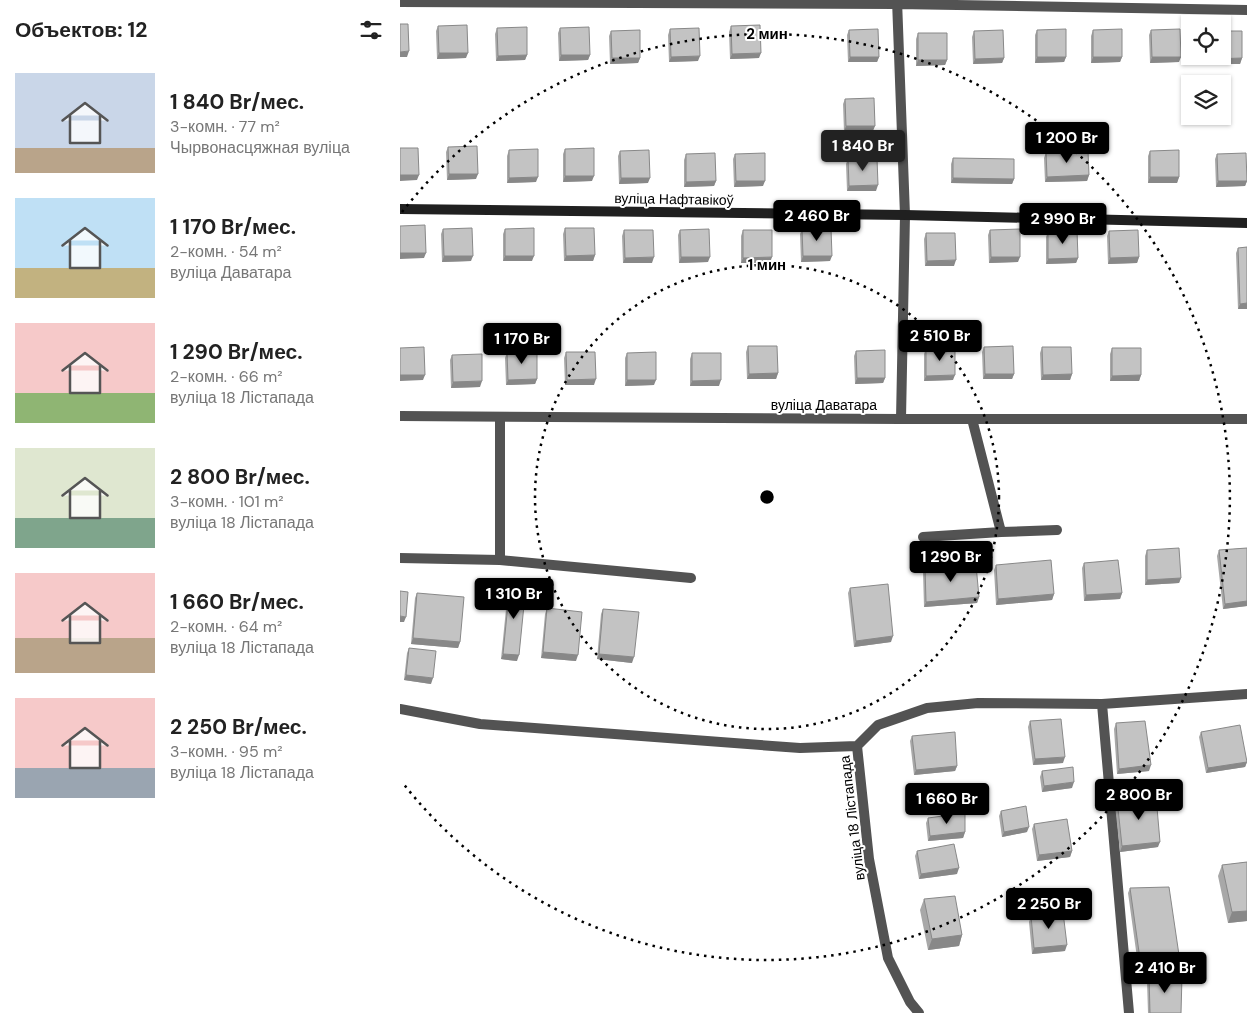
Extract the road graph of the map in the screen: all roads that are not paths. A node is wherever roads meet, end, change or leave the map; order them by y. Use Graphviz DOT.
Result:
graph roads {
  1 [pos="400,2"];
  2 [pos="897,2"];
  3 [pos="1247,10"];
  4 [pos="400,210"];
  5 [pos="905,215"];
  6 [pos="1247,223"];
  7 [pos="400,416"];
  8 [pos="500,417"];
  9 [pos="901,419"];
  10 [pos="972,419"];
  11 [pos="1247,419"];
  12 [pos="1058,530"];
  13 [pos="1001,532"];
  14 [pos="923,537"];
  15 [pos="400,558"];
  16 [pos="500,560"];
  17 [pos="691,578"];
  18 [pos="1247,694"];
  19 [pos="1102,704"];
  20 [pos="400,709"];
  21 [pos="857,746"];
  22 [pos="919,1013"];
  23 [pos="1129,1013"];
  1 -- 2 [label="street"];
  2 -- 3 [label="street"];
  2 -- 5 [label="street"];
  4 -- 5 [label="street, вуліца Нафтавікоў"];
  5 -- 6 [label="street, вуліца Нафтавікоў"];
  5 -- 9 [label="street"];
  7 -- 8 [label="street, вуліца Даватара"];
  8 -- 9 [label="street, вуліца Даватара"];
  8 -- 16 [label="street"];
  9 -- 10 [label="street, вуліца Даватара"];
  10 -- 11 [label="street, вуліца Даватара"];
  10 -- 13 [label="street"];
  12 -- 13 [label="street"];
  13 -- 14 [label="street"];
  15 -- 16 [label="street"];
  16 -- 17 [label="street"];
  18 -- 19 [label="street, вуліца 18 Лістапада"];
  19 -- 21 [label="street, вуліца 18 Лістапада"];
  19 -- 23 [label="street"];
  20 -- 21 [label="street"];
  21 -- 22 [label="street, вуліца 18 Лістапада"];
}
